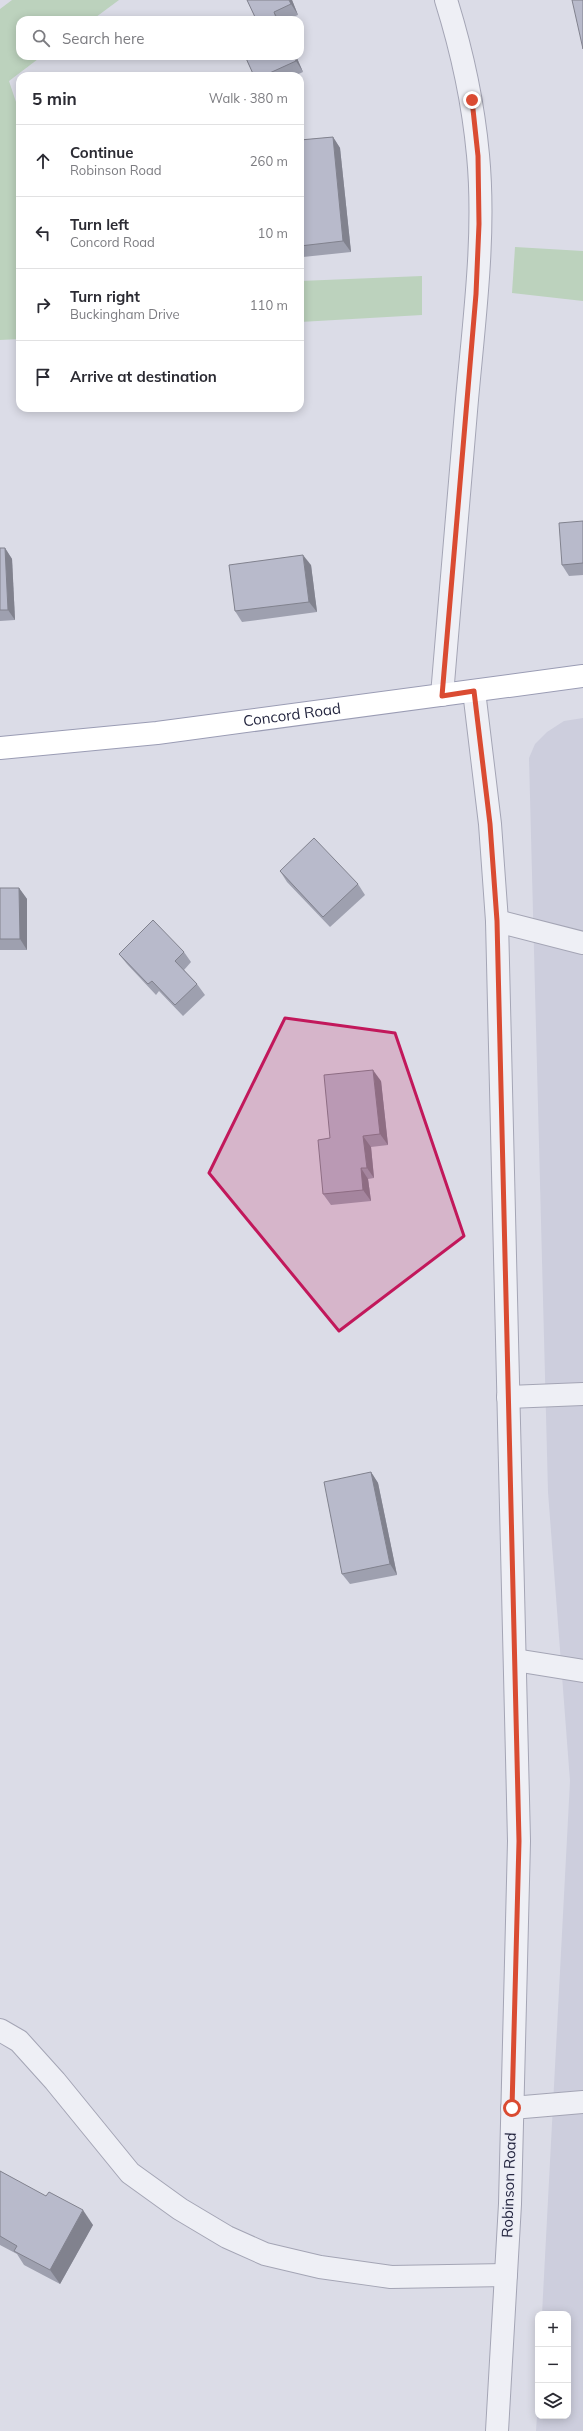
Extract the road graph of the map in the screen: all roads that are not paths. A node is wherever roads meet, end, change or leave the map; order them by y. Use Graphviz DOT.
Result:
graph roads {
  1 [pos="446,0"];
  2 [pos="583,676"];
  3 [pos="474,691"];
  4 [pos="442,696"];
  5 [pos="0,748"];
  6 [pos="497,921"];
  7 [pos="583,943"];
  8 [pos="583,1394"];
  9 [pos="508,1397"];
  10 [pos="515,1660"];
  11 [pos="583,1671"];
  12 [pos="0,2030"];
  13 [pos="583,2102"];
  14 [pos="512,2108"];
  15 [pos="506,2275"];
  16 [pos="497,2431"];
  1 -- 4 [label="street"];
  2 -- 3 [label="main road, Concord Road"];
  3 -- 4 [label="main road, Concord Road"];
  3 -- 6 [label="street, Robinson Road"];
  4 -- 5 [label="main road, Concord Road"];
  6 -- 7 [label="street"];
  6 -- 9 [label="street, Robinson Road"];
  8 -- 9 [label="street"];
  9 -- 10 [label="street, Robinson Road"];
  10 -- 11 [label="street"];
  10 -- 14 [label="street, Robinson Road"];
  12 -- 15 [label="street"];
  13 -- 14 [label="street"];
  14 -- 15 [label="street, Robinson Road"];
  15 -- 16 [label="street, Robinson Road"];
}
